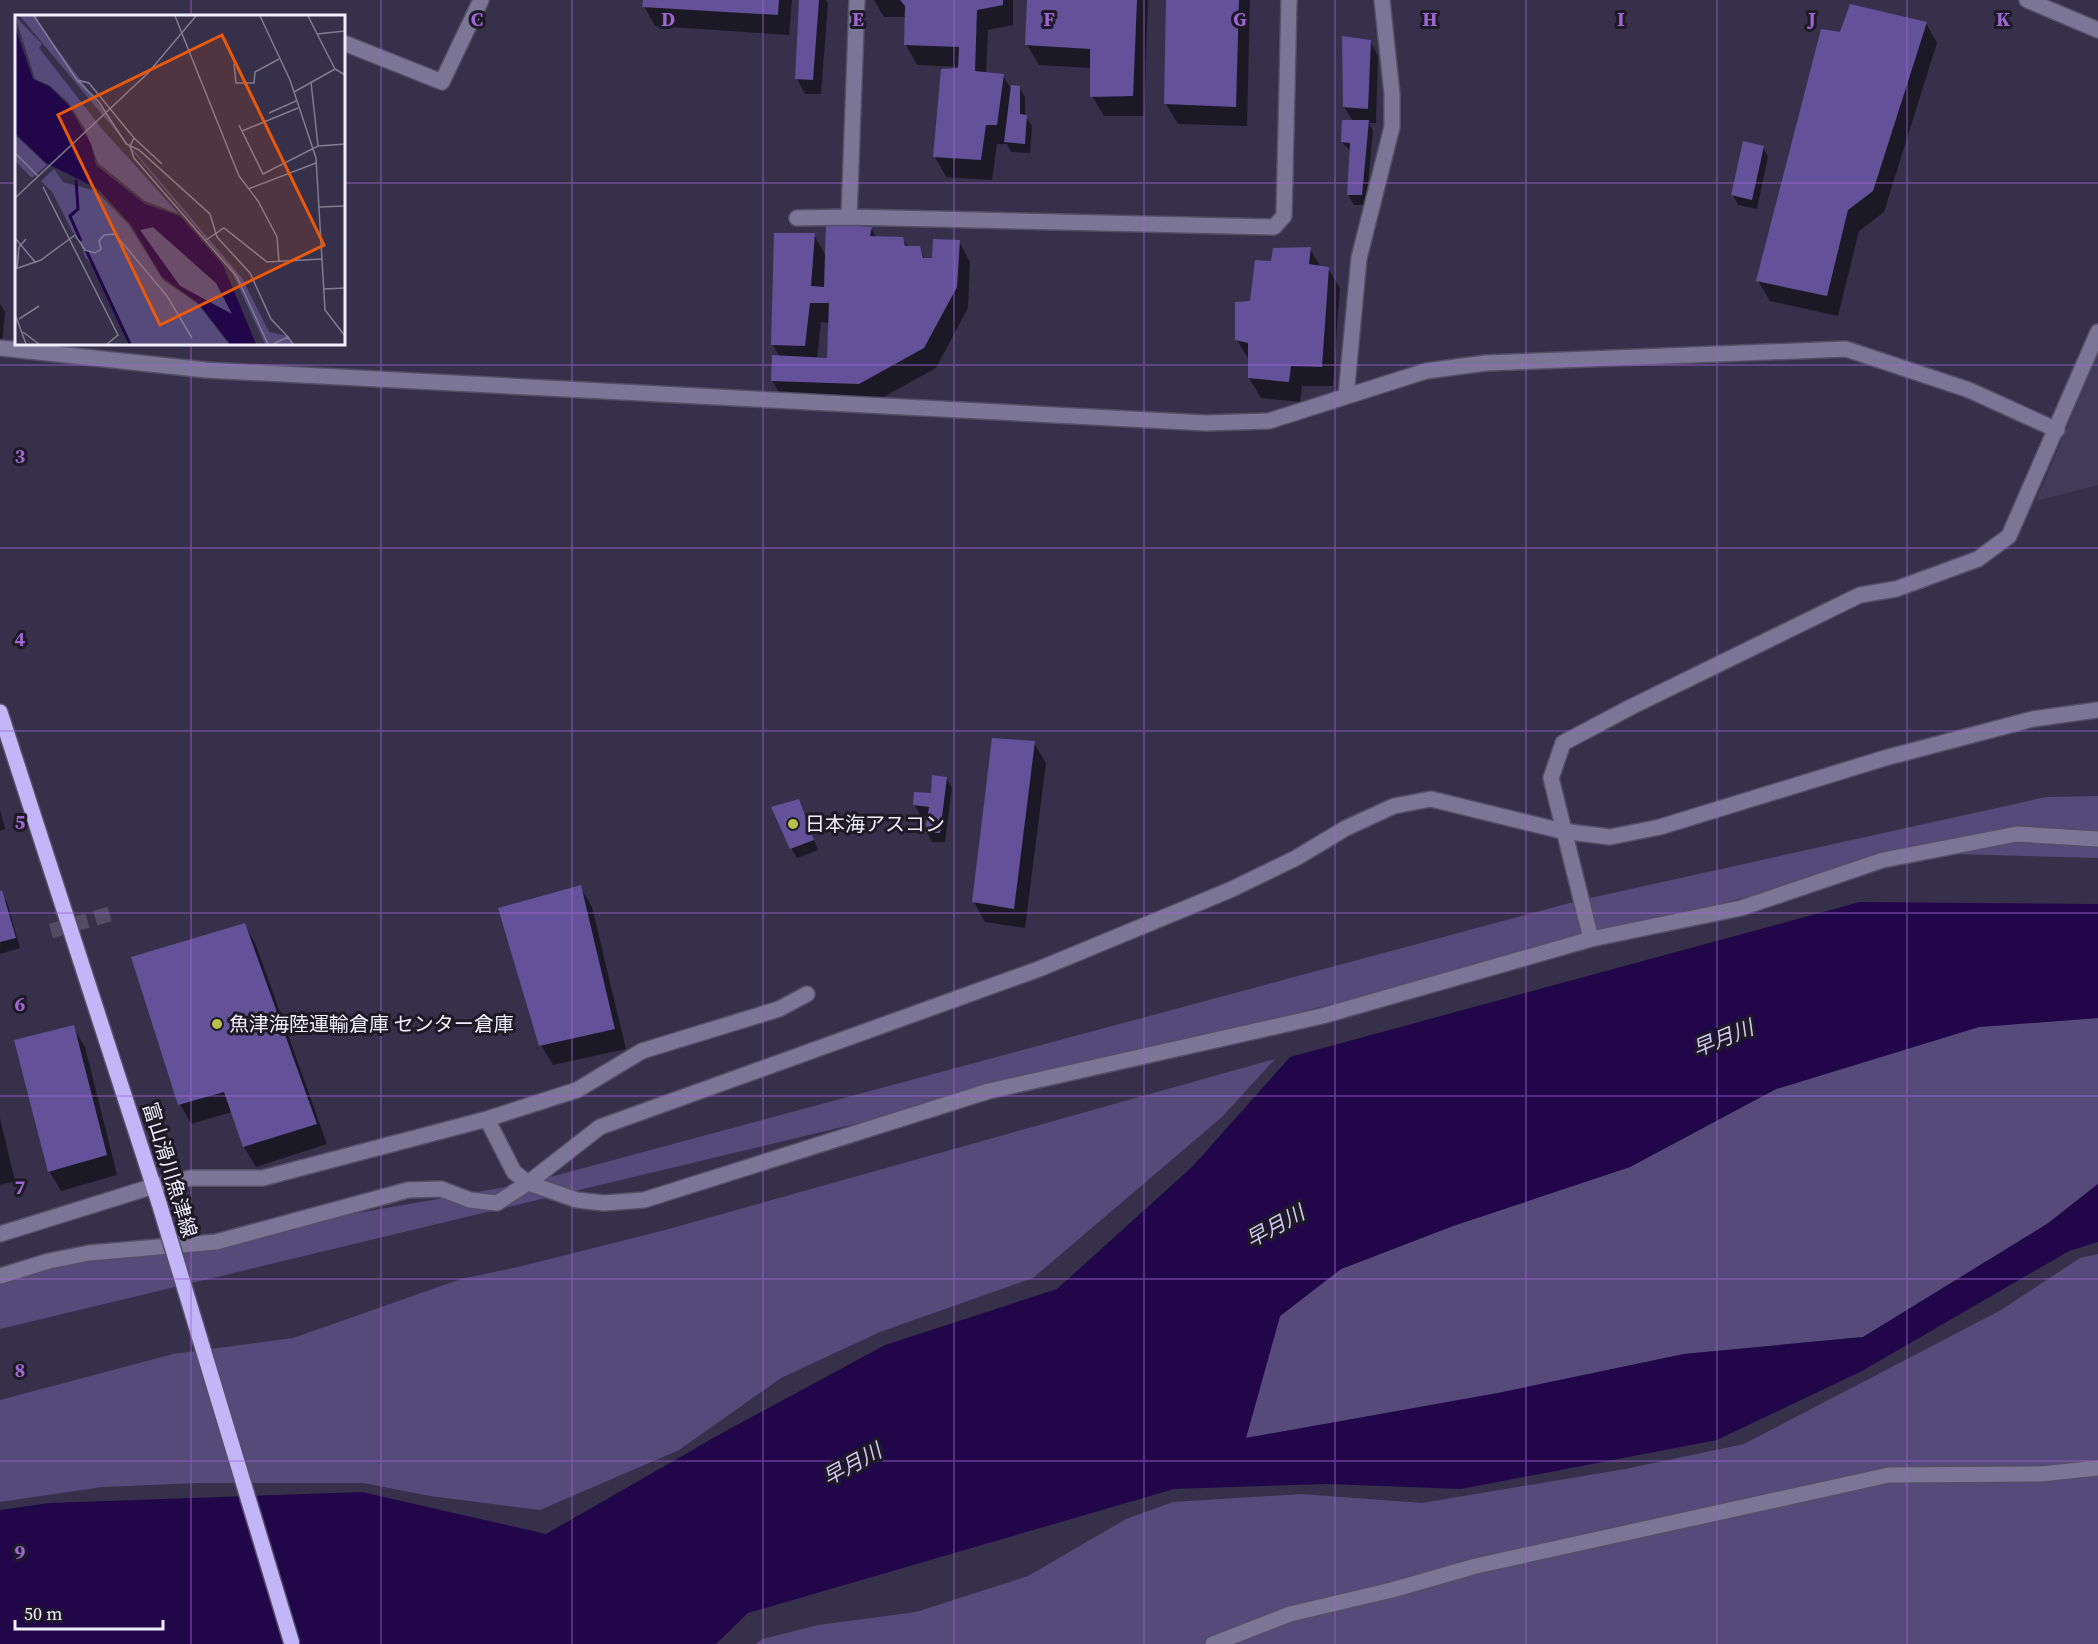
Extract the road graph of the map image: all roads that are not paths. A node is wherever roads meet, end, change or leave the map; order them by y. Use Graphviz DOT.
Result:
graph roads {
  1 [pos="481,0"];
  2 [pos="857,0"];
  3 [pos="1289,0"];
  4 [pos="1382,0"];
  5 [pos="2027,0"];
  6 [pos="2098,30"];
  7 [pos="345,43"];
  8 [pos="849,217"];
  9 [pos="797,218"];
  10 [pos="2098,332"];
  11 [pos="0,348"];
  12 [pos="1346,396"];
  13 [pos="2057,430"];
  14 [pos="2098,710"];
  15 [pos="0,712"];
  16 [pos="1562,831"];
  17 [pos="2098,840"];
  18 [pos="1591,939"];
  19 [pos="807,994"];
  20 [pos="487,1119"];
  21 [pos="528,1183"];
  22 [pos="154,1186"];
  23 [pos="0,1234"];
  24 [pos="0,1276"];
  25 [pos="2098,1468"];
  26 [pos="292,1644"];
  27 [pos="1213,1644"];
  1 -- 7 [label="street"];
  2 -- 8 [label="street"];
  3 -- 8 [label="street"];
  4 -- 12 [label="street"];
  5 -- 6 [label="street"];
  8 -- 9 [label="street"];
  10 -- 13 [label="street"];
  11 -- 12 [label="street"];
  12 -- 13 [label="street"];
  13 -- 16 [label="street"];
  14 -- 16 [label="street"];
  15 -- 22 [label="main road, 富山滑川魚津線"];
  16 -- 18 [label="street"];
  16 -- 21 [label="street"];
  17 -- 18 [label="street"];
  18 -- 21 [label="street"];
  19 -- 20 [label="street"];
  20 -- 21 [label="street"];
  20 -- 22 [label="street"];
  21 -- 24 [label="street"];
  22 -- 23 [label="street"];
  22 -- 26 [label="main road, 富山滑川魚津線, bridge"];
  25 -- 27 [label="street"];
}
